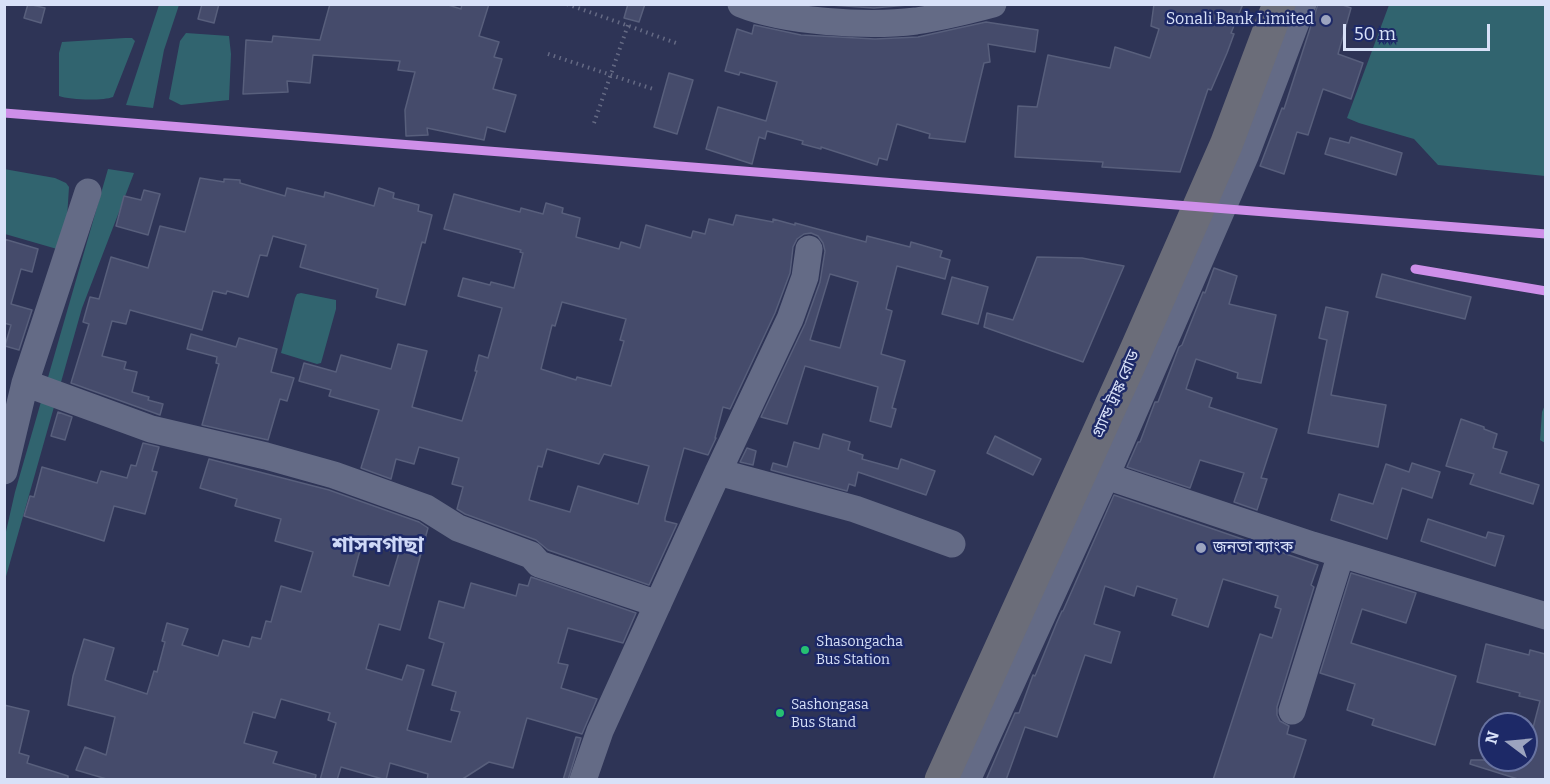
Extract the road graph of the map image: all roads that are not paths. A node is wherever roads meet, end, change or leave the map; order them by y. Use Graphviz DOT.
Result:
graph roads {
  1 [pos="741,4"];
  2 [pos="993,4"];
  3 [pos="1265,4"];
  4 [pos="1279,4"];
  5 [pos="1303,4"];
  6 [pos="88,192"];
  7 [pos="809,249"];
  8 [pos="33,386"];
  9 [pos="4,471"];
  10 [pos="718,472"];
  11 [pos="1106,476"];
  12 [pos="952,544"];
  13 [pos="1341,554"];
  14 [pos="658,604"];
  15 [pos="1545,616"];
  16 [pos="1292,711"];
  17 [pos="583,780"];
  18 [pos="924,780"];
  19 [pos="941,780"];
  20 [pos="967,780"];
  1 -- 2 [label="street"];
  3 -- 18 [label="street"];
  4 -- 19 [label="highway, গ্র্যান্ড ট্রাঙ্ক রোড"];
  5 -- 11 [label="street"];
  6 -- 8 [label="street"];
  7 -- 10 [label="street"];
  8 -- 9 [label="street"];
  8 -- 14 [label="street"];
  10 -- 12 [label="street"];
  10 -- 14 [label="street"];
  11 -- 13 [label="street"];
  11 -- 20 [label="street"];
  13 -- 15 [label="street"];
  13 -- 16 [label="street"];
  14 -- 17 [label="street"];
}
